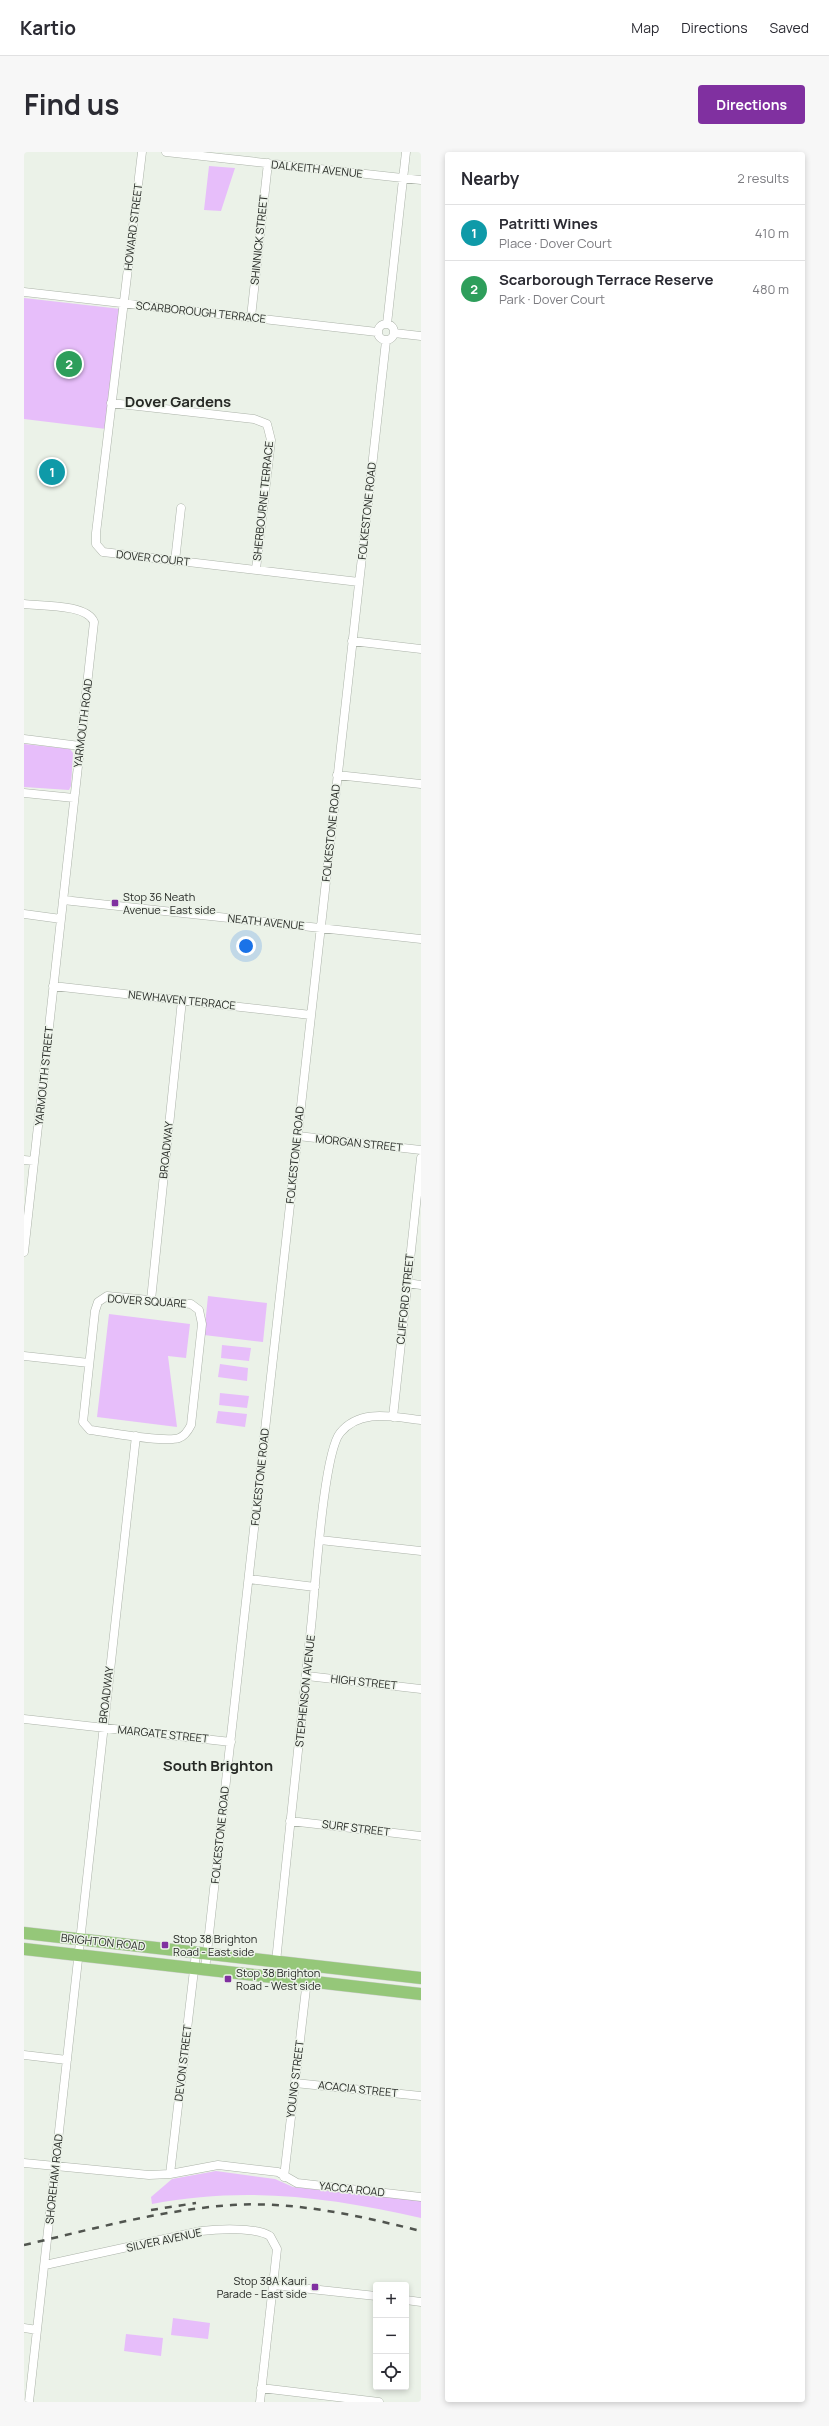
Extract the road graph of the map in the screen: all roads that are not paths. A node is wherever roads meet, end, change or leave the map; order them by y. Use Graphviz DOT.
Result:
graph roads {
  1 [pos="142,152"];
  2 [pos="166,152"];
  3 [pos="406,152"];
  4 [pos="268,163"];
  5 [pos="403,178"];
  6 [pos="421,180"];
  7 [pos="24,292"];
  8 [pos="124,303"];
  9 [pos="251,317"];
  10 [pos="387,324"];
  11 [pos="377,332"];
  12 [pos="394,333"];
  13 [pos="421,336"];
  14 [pos="386,340"];
  15 [pos="111,403"];
  16 [pos="182,508"];
  17 [pos="175,561"];
  18 [pos="256,569"];
  19 [pos="359,582"];
  20 [pos="24,604"];
  21 [pos="352,641"];
  22 [pos="421,648"];
  23 [pos="24,739"];
  24 [pos="80,746"];
  25 [pos="338,775"];
  26 [pos="421,784"];
  27 [pos="24,793"];
  28 [pos="74,798"];
  29 [pos="63,900"];
  30 [pos="24,914"];
  31 [pos="61,919"];
  32 [pos="321,928"];
  33 [pos="421,939"];
  34 [pos="54,986"];
  35 [pos="182,1000"];
  36 [pos="311,1015"];
  37 [pos="298,1136"];
  38 [pos="421,1150"];
  39 [pos="421,1158"];
  40 [pos="24,1160"];
  41 [pos="34,1161"];
  42 [pos="24,1252"];
  43 [pos="407,1283"];
  44 [pos="421,1285"];
  45 [pos="151,1300"];
  46 [pos="24,1356"];
  47 [pos="89,1363"];
  48 [pos="393,1417"];
  49 [pos="421,1420"];
  50 [pos="136,1436"];
  51 [pos="320,1540"];
  52 [pos="421,1551"];
  53 [pos="249,1579"];
  54 [pos="315,1587"];
  55 [pos="307,1676"];
  56 [pos="421,1689"];
  57 [pos="24,1719"];
  58 [pos="102,1727"];
  59 [pos="231,1742"];
  60 [pos="290,1821"];
  61 [pos="421,1836"];
  62 [pos="24,1933"];
  63 [pos="81,1940"];
  64 [pos="24,1949"];
  65 [pos="201,1954"];
  66 [pos="79,1955"];
  67 [pos="276,1962"];
  68 [pos="199,1970"];
  69 [pos="421,1978"];
  70 [pos="307,1980"];
  71 [pos="421,1994"];
  72 [pos="24,2055"];
  73 [pos="67,2060"];
  74 [pos="295,2083"];
  75 [pos="421,2096"];
  76 [pos="24,2164"];
  77 [pos="55,2167"];
  78 [pos="170,2174"];
  79 [pos="284,2177"];
  80 [pos="421,2197"];
  81 [pos="45,2265"];
  82 [pos="273,2285"];
  83 [pos="373,2296"];
  84 [pos="409,2300"];
  85 [pos="421,2302"];
  86 [pos="24,2328"];
  87 [pos="37,2330"];
  88 [pos="261,2388"];
  89 [pos="29,2402"];
  90 [pos="260,2402"];
  91 [pos="379,2402"];
  1 -- 8 [label="street, HOWARD STREET"];
  2 -- 4 [label="street, DALKEITH AVENUE"];
  3 -- 5 [label="street"];
  4 -- 5 [label="street, DALKEITH AVENUE"];
  4 -- 9 [label="street, SHINNICK STREET"];
  5 -- 6 [label="street, DALKEITH AVENUE"];
  5 -- 10 [label="street"];
  7 -- 8 [label="street, SCARBOROUGH TERRACE"];
  8 -- 9 [label="street, SCARBOROUGH TERRACE"];
  8 -- 15 [label="street, DOVER COURT"];
  9 -- 11 [label="street, SCARBOROUGH TERRACE"];
  10 -- 11 [label="street"];
  10 -- 12 [label="street"];
  11 -- 14 [label="street"];
  12 -- 13 [label="street"];
  12 -- 14 [label="street"];
  14 -- 19 [label="street, FOLKESTONE ROAD"];
  15 -- 17 [label="street, DOVER COURT"];
  15 -- 18 [label="street, SHERBOURNE TERRACE"];
  16 -- 17 [label="street"];
  17 -- 18 [label="street, DOVER COURT"];
  18 -- 19 [label="street, DOVER COURT"];
  19 -- 21 [label="street, FOLKESTONE ROAD"];
  20 -- 24 [label="street, YARMOUTH ROAD"];
  21 -- 22 [label="street"];
  21 -- 25 [label="street, FOLKESTONE ROAD"];
  23 -- 24 [label="street"];
  24 -- 28 [label="street, YARMOUTH ROAD"];
  25 -- 26 [label="street"];
  25 -- 32 [label="street, FOLKESTONE ROAD"];
  27 -- 28 [label="street"];
  28 -- 29 [label="street, YARMOUTH ROAD"];
  29 -- 31 [label="street, YARMOUTH STREET"];
  29 -- 32 [label="street, NEATH AVENUE"];
  30 -- 31 [label="street"];
  31 -- 34 [label="street, YARMOUTH STREET"];
  32 -- 33 [label="street, NEATH AVENUE"];
  32 -- 36 [label="street, FOLKESTONE ROAD"];
  34 -- 35 [label="street, NEWHAVEN TERRACE"];
  34 -- 41 [label="street, YARMOUTH STREET"];
  35 -- 36 [label="street, NEWHAVEN TERRACE"];
  35 -- 45 [label="street, BROADWAY"];
  36 -- 37 [label="street, FOLKESTONE ROAD"];
  37 -- 38 [label="street, MORGAN STREET"];
  37 -- 53 [label="street, FOLKESTONE ROAD"];
  39 -- 43 [label="street, CLIFFORD STREET"];
  40 -- 41 [label="street"];
  41 -- 42 [label="street, YARMOUTH STREET"];
  43 -- 44 [label="street"];
  43 -- 48 [label="street, CLIFFORD STREET"];
  45 -- 47 [label="street, DOVER SQUARE"];
  45 -- 50 [label="street, DOVER SQUARE"];
  46 -- 47 [label="street"];
  47 -- 50 [label="street, DOVER SQUARE"];
  48 -- 49 [label="street"];
  48 -- 51 [label="street, STEPHENSON AVENUE"];
  50 -- 58 [label="street, BROADWAY"];
  51 -- 52 [label="street"];
  51 -- 54 [label="street, STEPHENSON AVENUE"];
  53 -- 54 [label="street"];
  53 -- 59 [label="street, FOLKESTONE ROAD"];
  54 -- 55 [label="street, STEPHENSON AVENUE"];
  55 -- 56 [label="street, HIGH STREET"];
  55 -- 60 [label="street, STEPHENSON AVENUE"];
  57 -- 58 [label="street, MARGATE STREET"];
  58 -- 59 [label="street, MARGATE STREET"];
  58 -- 63 [label="street, BROADWAY"];
  59 -- 65 [label="street, FOLKESTONE ROAD"];
  60 -- 61 [label="street, SURF STREET"];
  60 -- 67 [label="street, STEPHENSON AVENUE"];
  62 -- 63 [label="main road, BRIGHTON ROAD"];
  63 -- 65 [label="main road, BRIGHTON ROAD"];
  63 -- 66 [label="street, BROADWAY"];
  64 -- 66 [label="main road, BRIGHTON ROAD"];
  65 -- 67 [label="main road, BRIGHTON ROAD"];
  65 -- 68 [label="street, DEVON STREET"];
  65 -- 68 [label="street, FOLKESTONE ROAD"];
  66 -- 68 [label="main road, BRIGHTON ROAD"];
  66 -- 73 [label="street, SHOREHAM ROAD"];
  67 -- 69 [label="main road, BRIGHTON ROAD"];
  68 -- 70 [label="main road, BRIGHTON ROAD"];
  68 -- 78 [label="street, DEVON STREET"];
  70 -- 71 [label="main road, BRIGHTON ROAD"];
  70 -- 74 [label="street, YOUNG STREET"];
  72 -- 73 [label="street"];
  73 -- 77 [label="street, SHOREHAM ROAD"];
  74 -- 75 [label="street, ACACIA STREET"];
  74 -- 79 [label="street, YOUNG STREET"];
  76 -- 77 [label="street, YACCA ROAD"];
  77 -- 78 [label="street, YACCA ROAD"];
  77 -- 81 [label="street, SHOREHAM ROAD"];
  78 -- 79 [label="street, YACCA ROAD"];
  79 -- 80 [label="street, YACCA ROAD"];
  81 -- 82 [label="street, SILVER AVENUE"];
  81 -- 87 [label="street, SHOREHAM ROAD"];
  82 -- 83 [label="street"];
  82 -- 88 [label="street"];
  84 -- 85 [label="street"];
  86 -- 87 [label="street"];
  87 -- 89 [label="street, SHOREHAM ROAD"];
  88 -- 90 [label="street"];
  88 -- 91 [label="street"];
}
